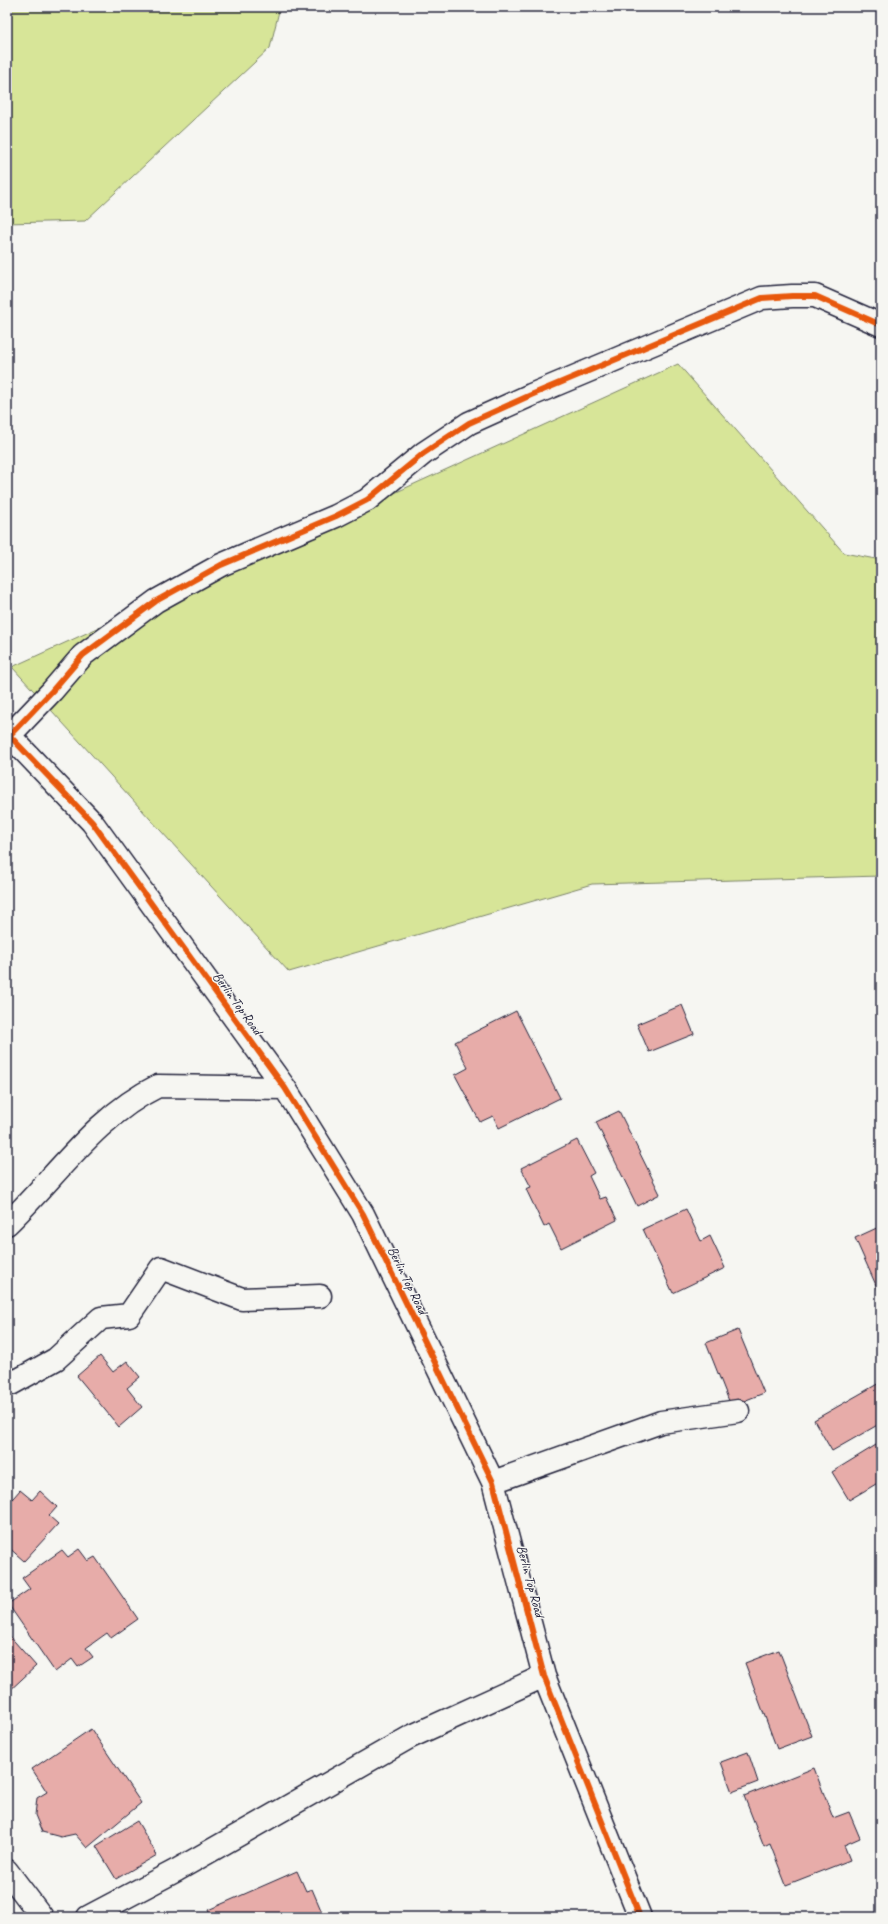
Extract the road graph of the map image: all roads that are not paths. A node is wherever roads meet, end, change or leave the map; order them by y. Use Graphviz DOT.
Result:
graph roads {
  1 [pos="881,325"];
  2 [pos="8,734"];
  3 [pos="285,1088"];
  4 [pos="7,1224"];
  5 [pos="320,1296"];
  6 [pos="7,1378"];
  7 [pos="738,1410"];
  8 [pos="493,1482"];
  9 [pos="544,1676"];
  10 [pos="7,1871"];
  11 [pos="42,1917"];
  12 [pos="88,1917"];
  13 [pos="640,1917"];
  1 -- 2 [label="street"];
  2 -- 3 [label="street, Berlin Top Road"];
  3 -- 4 [label="street"];
  3 -- 8 [label="street, Berlin Top Road"];
  5 -- 6 [label="street"];
  7 -- 8 [label="street"];
  8 -- 9 [label="street, Berlin Top Road"];
  9 -- 12 [label="street"];
  9 -- 13 [label="street, Berlin Top Road"];
  10 -- 11 [label="street"];
}
